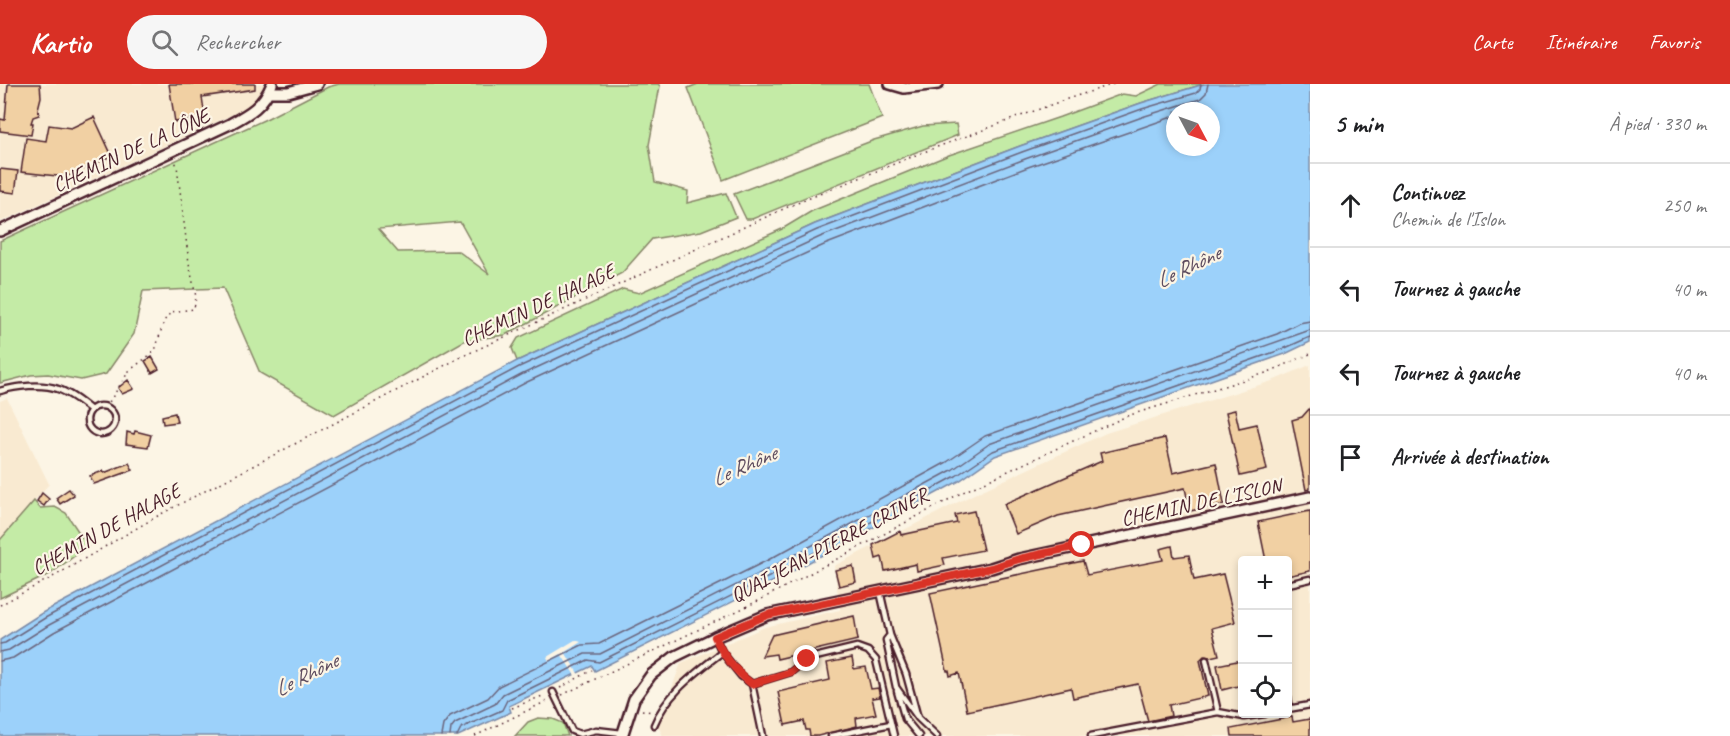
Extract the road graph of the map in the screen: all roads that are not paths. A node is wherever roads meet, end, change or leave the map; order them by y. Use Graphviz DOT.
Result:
graph roads {
  1 [pos="317,84"];
  2 [pos="890,84"];
  3 [pos="938,84"];
  4 [pos="270,88"];
  5 [pos="0,231"];
  6 [pos="0,391"];
  7 [pos="91,410"];
  8 [pos="1310,497"];
  9 [pos="1310,579"];
  10 [pos="1292,583"];
  11 [pos="880,591"];
  12 [pos="890,635"];
  13 [pos="715,637"];
  14 [pos="722,652"];
  15 [pos="1206,660"];
  16 [pos="752,684"];
  17 [pos="896,687"];
  18 [pos="555,695"];
  19 [pos="1310,705"];
  20 [pos="1292,708"];
  21 [pos="1218,712"];
  22 [pos="1238,716"];
  23 [pos="918,718"];
  24 [pos="891,724"];
  25 [pos="654,725"];
  26 [pos="622,735"];
  27 [pos="763,736"];
  28 [pos="831,736"];
  29 [pos="894,736"];
  30 [pos="919,736"];
  31 [pos="937,736"];
  32 [pos="1091,736"];
  1 -- 4 [label="street, CHEMIN DE LA LÔNE"];
  2 -- 3 [label="street"];
  4 -- 5 [label="street, CHEMIN DE LA LÔNE"];
  6 -- 7 [label="lane"];
  7 -- 7 [label="lane"];
  8 -- 11 [label="street, CHEMIN DE L'ISLON"];
  9 -- 10 [label="lane"];
  11 -- 12 [label="lane"];
  11 -- 13 [label="street, CHEMIN DE L'ISLON"];
  12 -- 17 [label="lane"];
  12 -- 23 [label="lane"];
  13 -- 14 [label="lane"];
  13 -- 26 [label="street, CHEMIN DE L'ISLON"];
  14 -- 16 [label="lane"];
  14 -- 25 [label="lane"];
  15 -- 21 [label="lane"];
  16 -- 24 [label="lane"];
  16 -- 27 [label="lane"];
  17 -- 23 [label="lane"];
  17 -- 30 [label="lane"];
  18 -- 26 [label="lane"];
  19 -- 20 [label="lane"];
  21 -- 22 [label="lane"];
  21 -- 32 [label="lane"];
  23 -- 31 [label="lane"];
  24 -- 28 [label="lane"];
  24 -- 29 [label="lane"];
}
